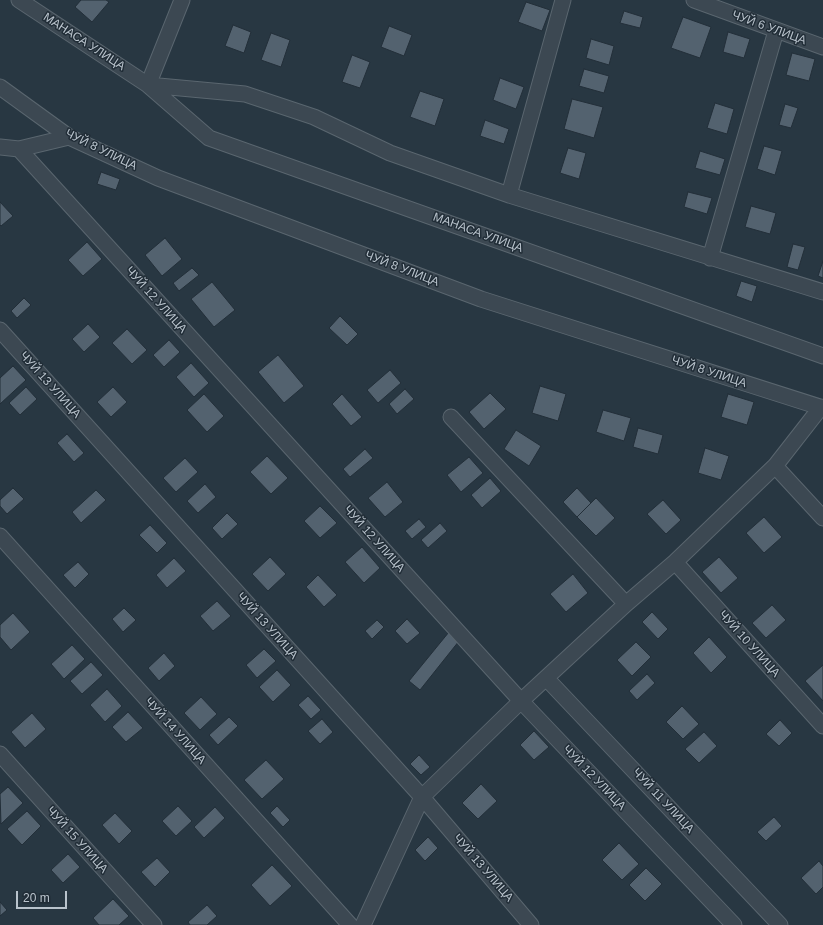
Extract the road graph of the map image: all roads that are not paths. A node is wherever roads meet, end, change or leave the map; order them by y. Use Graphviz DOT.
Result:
graph roads {
  1 [pos="19,0"];
  2 [pos="182,0"];
  3 [pos="563,0"];
  4 [pos="694,0"];
  5 [pos="776,31"];
  6 [pos="823,47"];
  7 [pos="148,85"];
  8 [pos="0,86"];
  9 [pos="69,136"];
  10 [pos="0,147"];
  11 [pos="19,150"];
  12 [pos="509,195"];
  13 [pos="710,258"];
  14 [pos="823,292"];
  15 [pos="0,330"];
  16 [pos="822,354"];
  17 [pos="822,408"];
  18 [pos="451,417"];
  19 [pos="775,466"];
  20 [pos="823,518"];
  21 [pos="0,536"];
  22 [pos="675,562"];
  23 [pos="626,604"];
  24 [pos="546,678"];
  25 [pos="521,701"];
  26 [pos="823,726"];
  27 [pos="0,754"];
  28 [pos="422,797"];
  29 [pos="154,925"];
  30 [pos="350,925"];
  31 [pos="363,925"];
  32 [pos="531,925"];
  33 [pos="734,925"];
  34 [pos="780,925"];
  1 -- 7 [label="street, МАНАСА УЛИЦА"];
  2 -- 7 [label="street"];
  3 -- 12 [label="street"];
  4 -- 5 [label="street, ЧУЙ 6 УЛИЦА"];
  5 -- 6 [label="street, ЧУЙ 6 УЛИЦА"];
  5 -- 13 [label="street"];
  7 -- 12 [label="street, МАНАСА УЛИЦА"];
  7 -- 16 [label="street, МАНАСА УЛИЦА"];
  8 -- 9 [label="street, ЧУЙ 8 УЛИЦА"];
  9 -- 11 [label="street"];
  9 -- 17 [label="street, ЧУЙ 8 УЛИЦА"];
  10 -- 11 [label="street"];
  11 -- 25 [label="street, ЧУЙ 12 УЛИЦА"];
  12 -- 13 [label="street, МАНАСА УЛИЦА"];
  13 -- 14 [label="street, МАНАСА УЛИЦА"];
  15 -- 28 [label="street, ЧУЙ 13 УЛИЦА"];
  17 -- 19 [label="street"];
  18 -- 23 [label="street"];
  19 -- 20 [label="street"];
  19 -- 22 [label="street"];
  21 -- 30 [label="street, ЧУЙ 14 УЛИЦА"];
  22 -- 23 [label="street"];
  22 -- 26 [label="street, ЧУЙ 10 УЛИЦА"];
  23 -- 24 [label="street"];
  24 -- 25 [label="street"];
  24 -- 34 [label="street, ЧУЙ 11 УЛИЦА"];
  25 -- 28 [label="street"];
  25 -- 33 [label="street, ЧУЙ 12 УЛИЦА"];
  27 -- 29 [label="street, ЧУЙ 15 УЛИЦА"];
  28 -- 31 [label="street"];
  28 -- 32 [label="street, ЧУЙ 13 УЛИЦА"];
}
